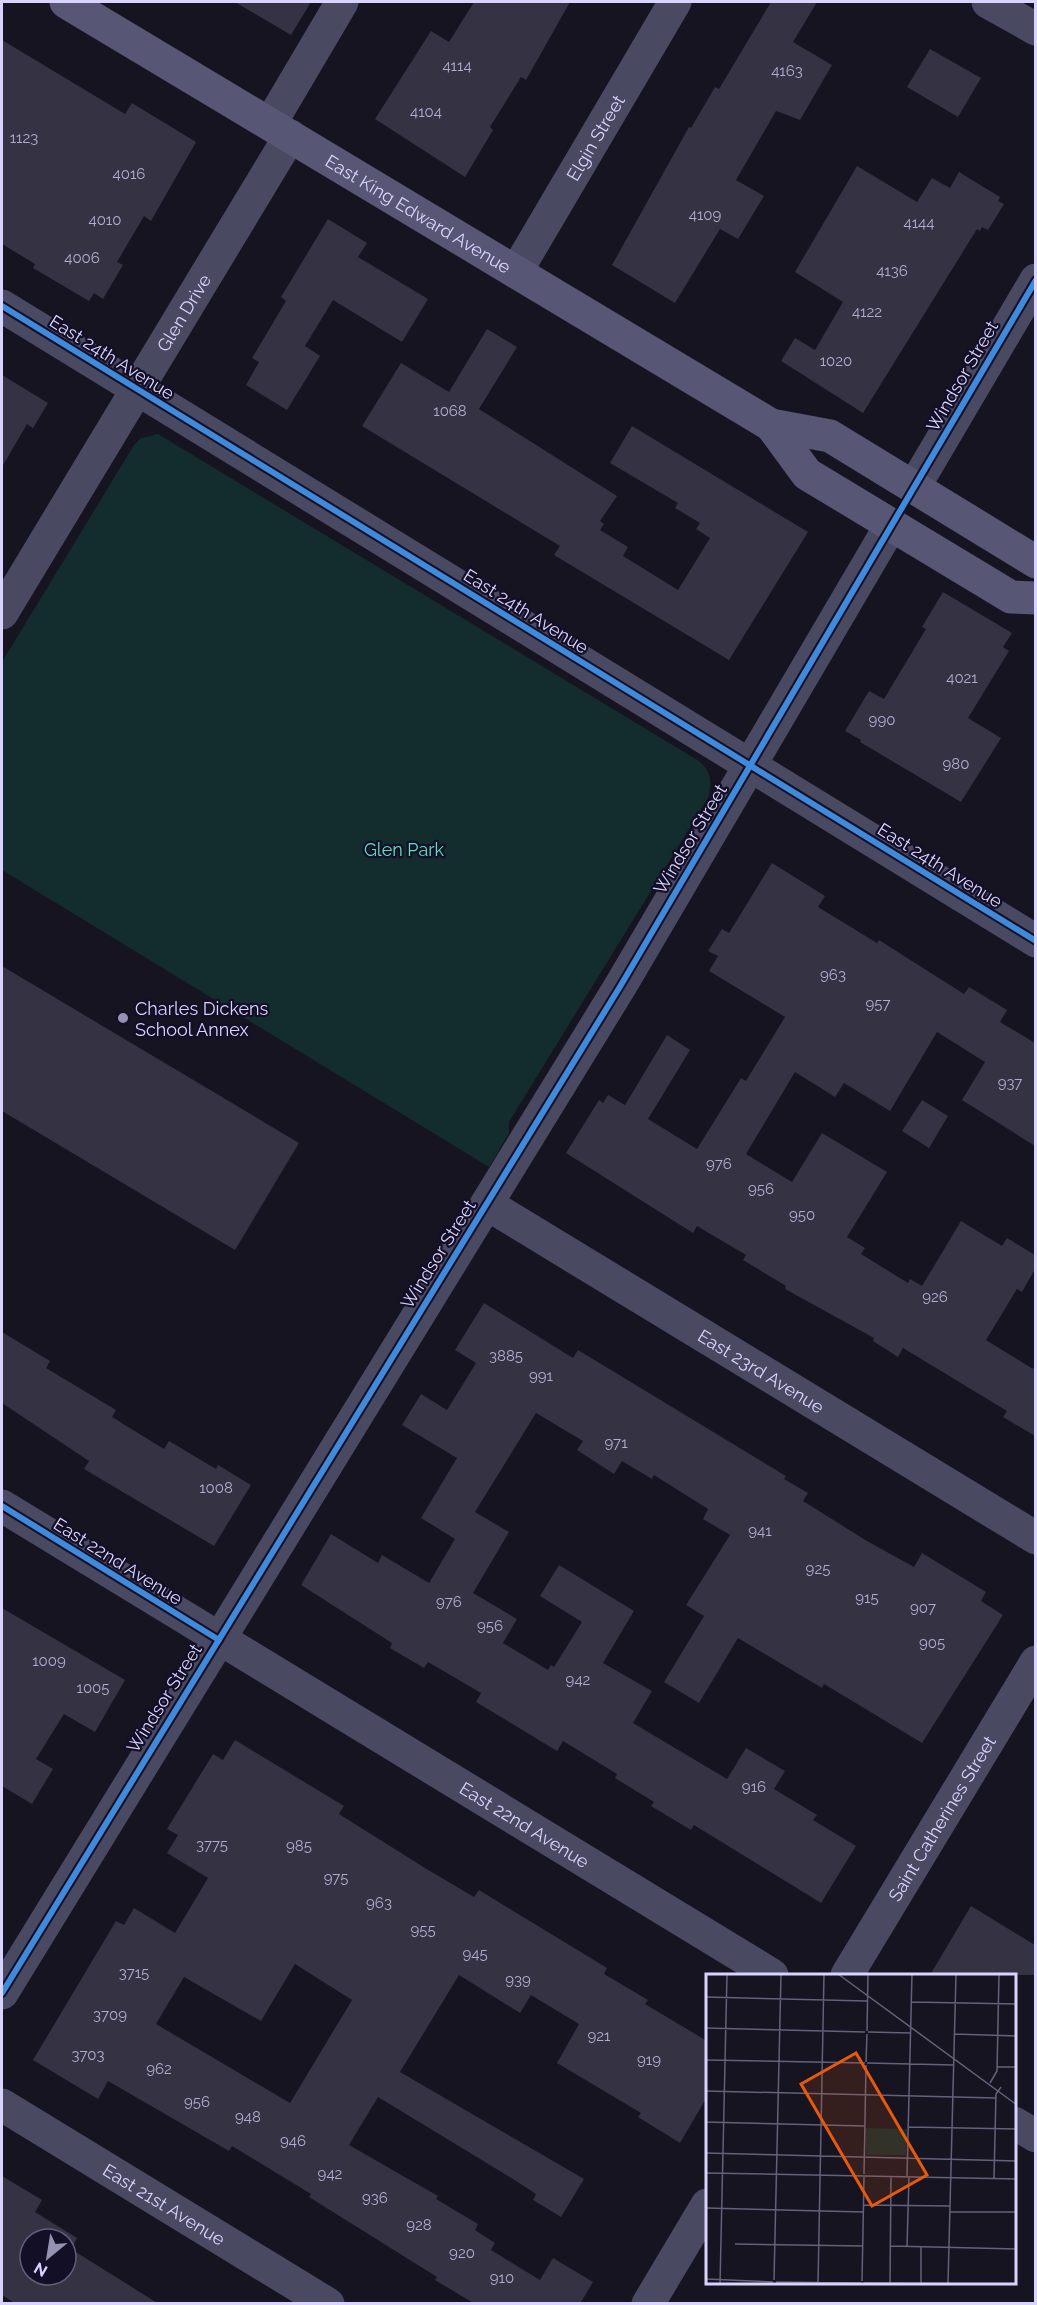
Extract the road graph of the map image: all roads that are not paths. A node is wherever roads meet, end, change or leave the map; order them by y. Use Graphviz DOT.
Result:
graph roads {
  1 [pos="66,2"];
  2 [pos="342,2"];
  3 [pos="675,2"];
  4 [pos="988,2"];
  5 [pos="1035,29"];
  6 [pos="280,130"];
  7 [pos="516,272"];
  8 [pos="1035,280"];
  9 [pos="2,306"];
  10 [pos="137,390"];
  11 [pos="771,425"];
  12 [pos="914,487"];
  13 [pos="891,525"];
  14 [pos="1035,562"];
  15 [pos="1035,598"];
  16 [pos="2,613"];
  17 [pos="750,766"];
  18 [pos="1035,941"];
  19 [pos="487,1204"];
  20 [pos="2,1506"];
  21 [pos="1035,1539"];
  22 [pos="219,1640"];
  23 [pos="1035,1662"];
  24 [pos="770,1974"];
  25 [pos="848,1974"];
  26 [pos="2,1993"];
  27 [pos="2,2105"];
  28 [pos="1016,2124"];
  29 [pos="1035,2136"];
  30 [pos="706,2207"];
  31 [pos="328,2304"];
  32 [pos="648,2304"];
  1 -- 6 [label="main road, East King Edward Avenue"];
  2 -- 6 [label="street, Glen Drive"];
  3 -- 7 [label="street, Elgin Street"];
  4 -- 5 [label="street"];
  6 -- 7 [label="main road, East King Edward Avenue"];
  6 -- 10 [label="street, Glen Drive"];
  7 -- 11 [label="main road, East King Edward Avenue"];
  8 -- 12 [label="street, Windsor Street"];
  9 -- 10 [label="street, East 24th Avenue"];
  10 -- 16 [label="street, Glen Drive"];
  10 -- 17 [label="street, East 24th Avenue"];
  11 -- 12 [label="main road, East King Edward Avenue"];
  11 -- 13 [label="main road, East King Edward Avenue"];
  12 -- 14 [label="main road, East King Edward Avenue"];
  13 -- 15 [label="main road, East King Edward Avenue"];
  13 -- 17 [label="street, Windsor Street"];
  17 -- 18 [label="street, East 24th Avenue"];
  17 -- 19 [label="street, Windsor Street"];
  19 -- 21 [label="street, East 23rd Avenue"];
  19 -- 22 [label="street, Windsor Street"];
  20 -- 22 [label="street, East 22nd Avenue"];
  22 -- 24 [label="street, East 22nd Avenue"];
  22 -- 26 [label="street, Windsor Street"];
  23 -- 25 [label="street, Saint Catherines Street"];
  27 -- 31 [label="street, East 21st Avenue"];
  28 -- 29 [label="street"];
  30 -- 32 [label="street"];
}
